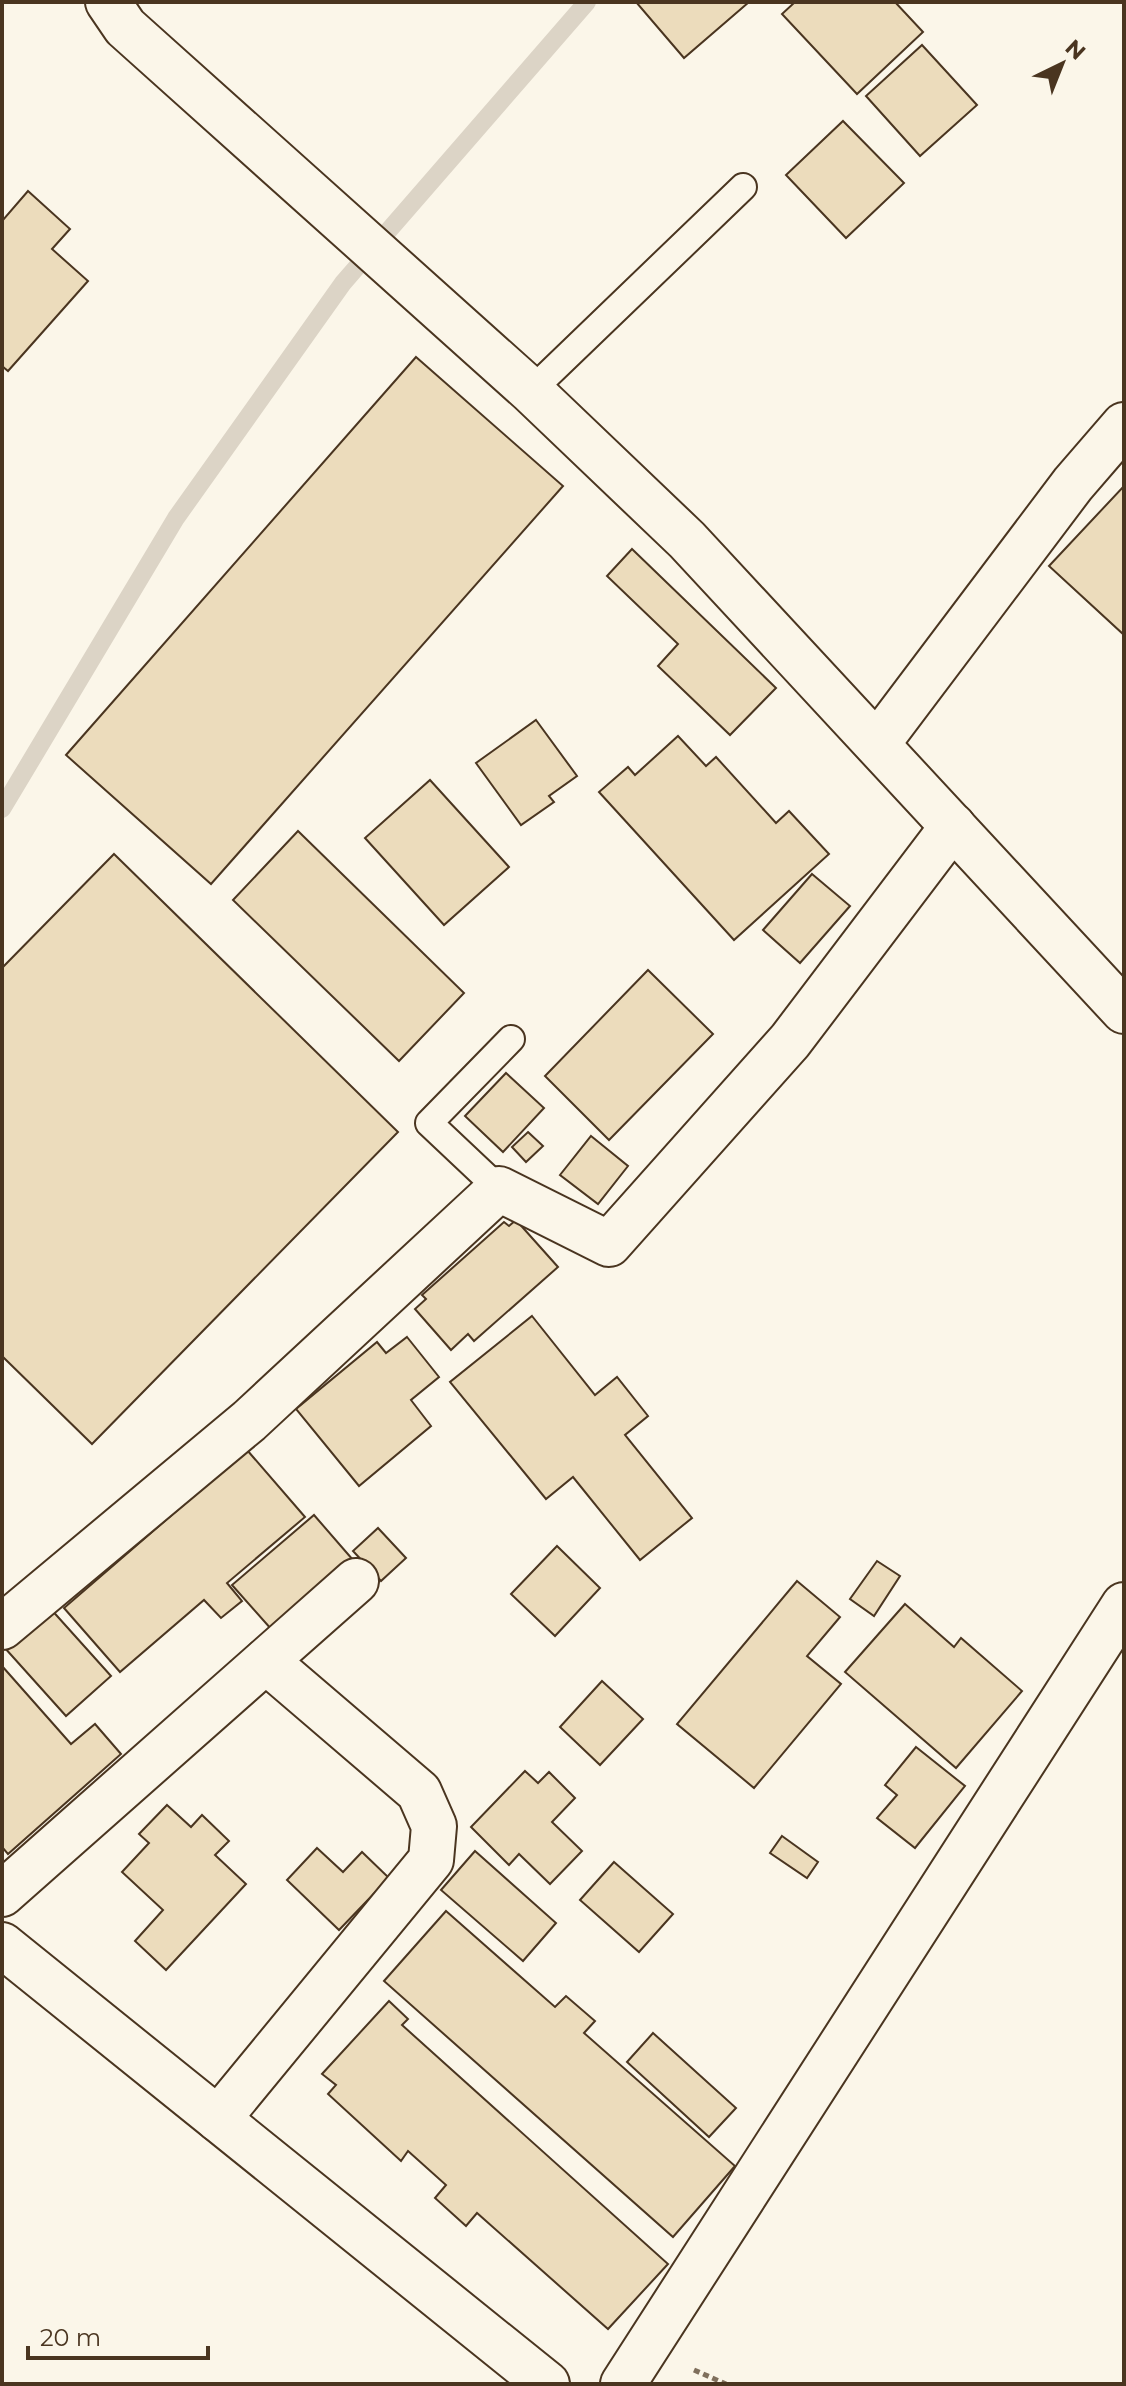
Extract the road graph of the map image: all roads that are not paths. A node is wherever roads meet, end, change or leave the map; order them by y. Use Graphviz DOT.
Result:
graph roads {
  1 [pos="108,2"];
  2 [pos="743,187"];
  3 [pos="531,391"];
  4 [pos="1124,425"];
  5 [pos="877,744"];
  6 [pos="953,826"];
  7 [pos="1124,1011"];
  8 [pos="511,1039"];
  9 [pos="499,1189"];
  10 [pos="356,1581"];
  11 [pos="1124,1605"];
  12 [pos="2,1627"];
  13 [pos="266,1661"];
  14 [pos="2,1894"];
  15 [pos="2,1945"];
  16 [pos="218,2119"];
  17 [pos="547,2384"];
  18 [pos="623,2384"];
  1 -- 3 [label="street"];
  2 -- 3 [label="lane"];
  3 -- 5 [label="street"];
  4 -- 5 [label="street"];
  5 -- 6 [label="street"];
  6 -- 7 [label="street"];
  6 -- 9 [label="street"];
  8 -- 9 [label="lane"];
  9 -- 12 [label="street"];
  10 -- 13 [label="street"];
  11 -- 18 [label="street"];
  13 -- 14 [label="street"];
  13 -- 16 [label="street"];
  15 -- 16 [label="street"];
  16 -- 17 [label="street"];
}
